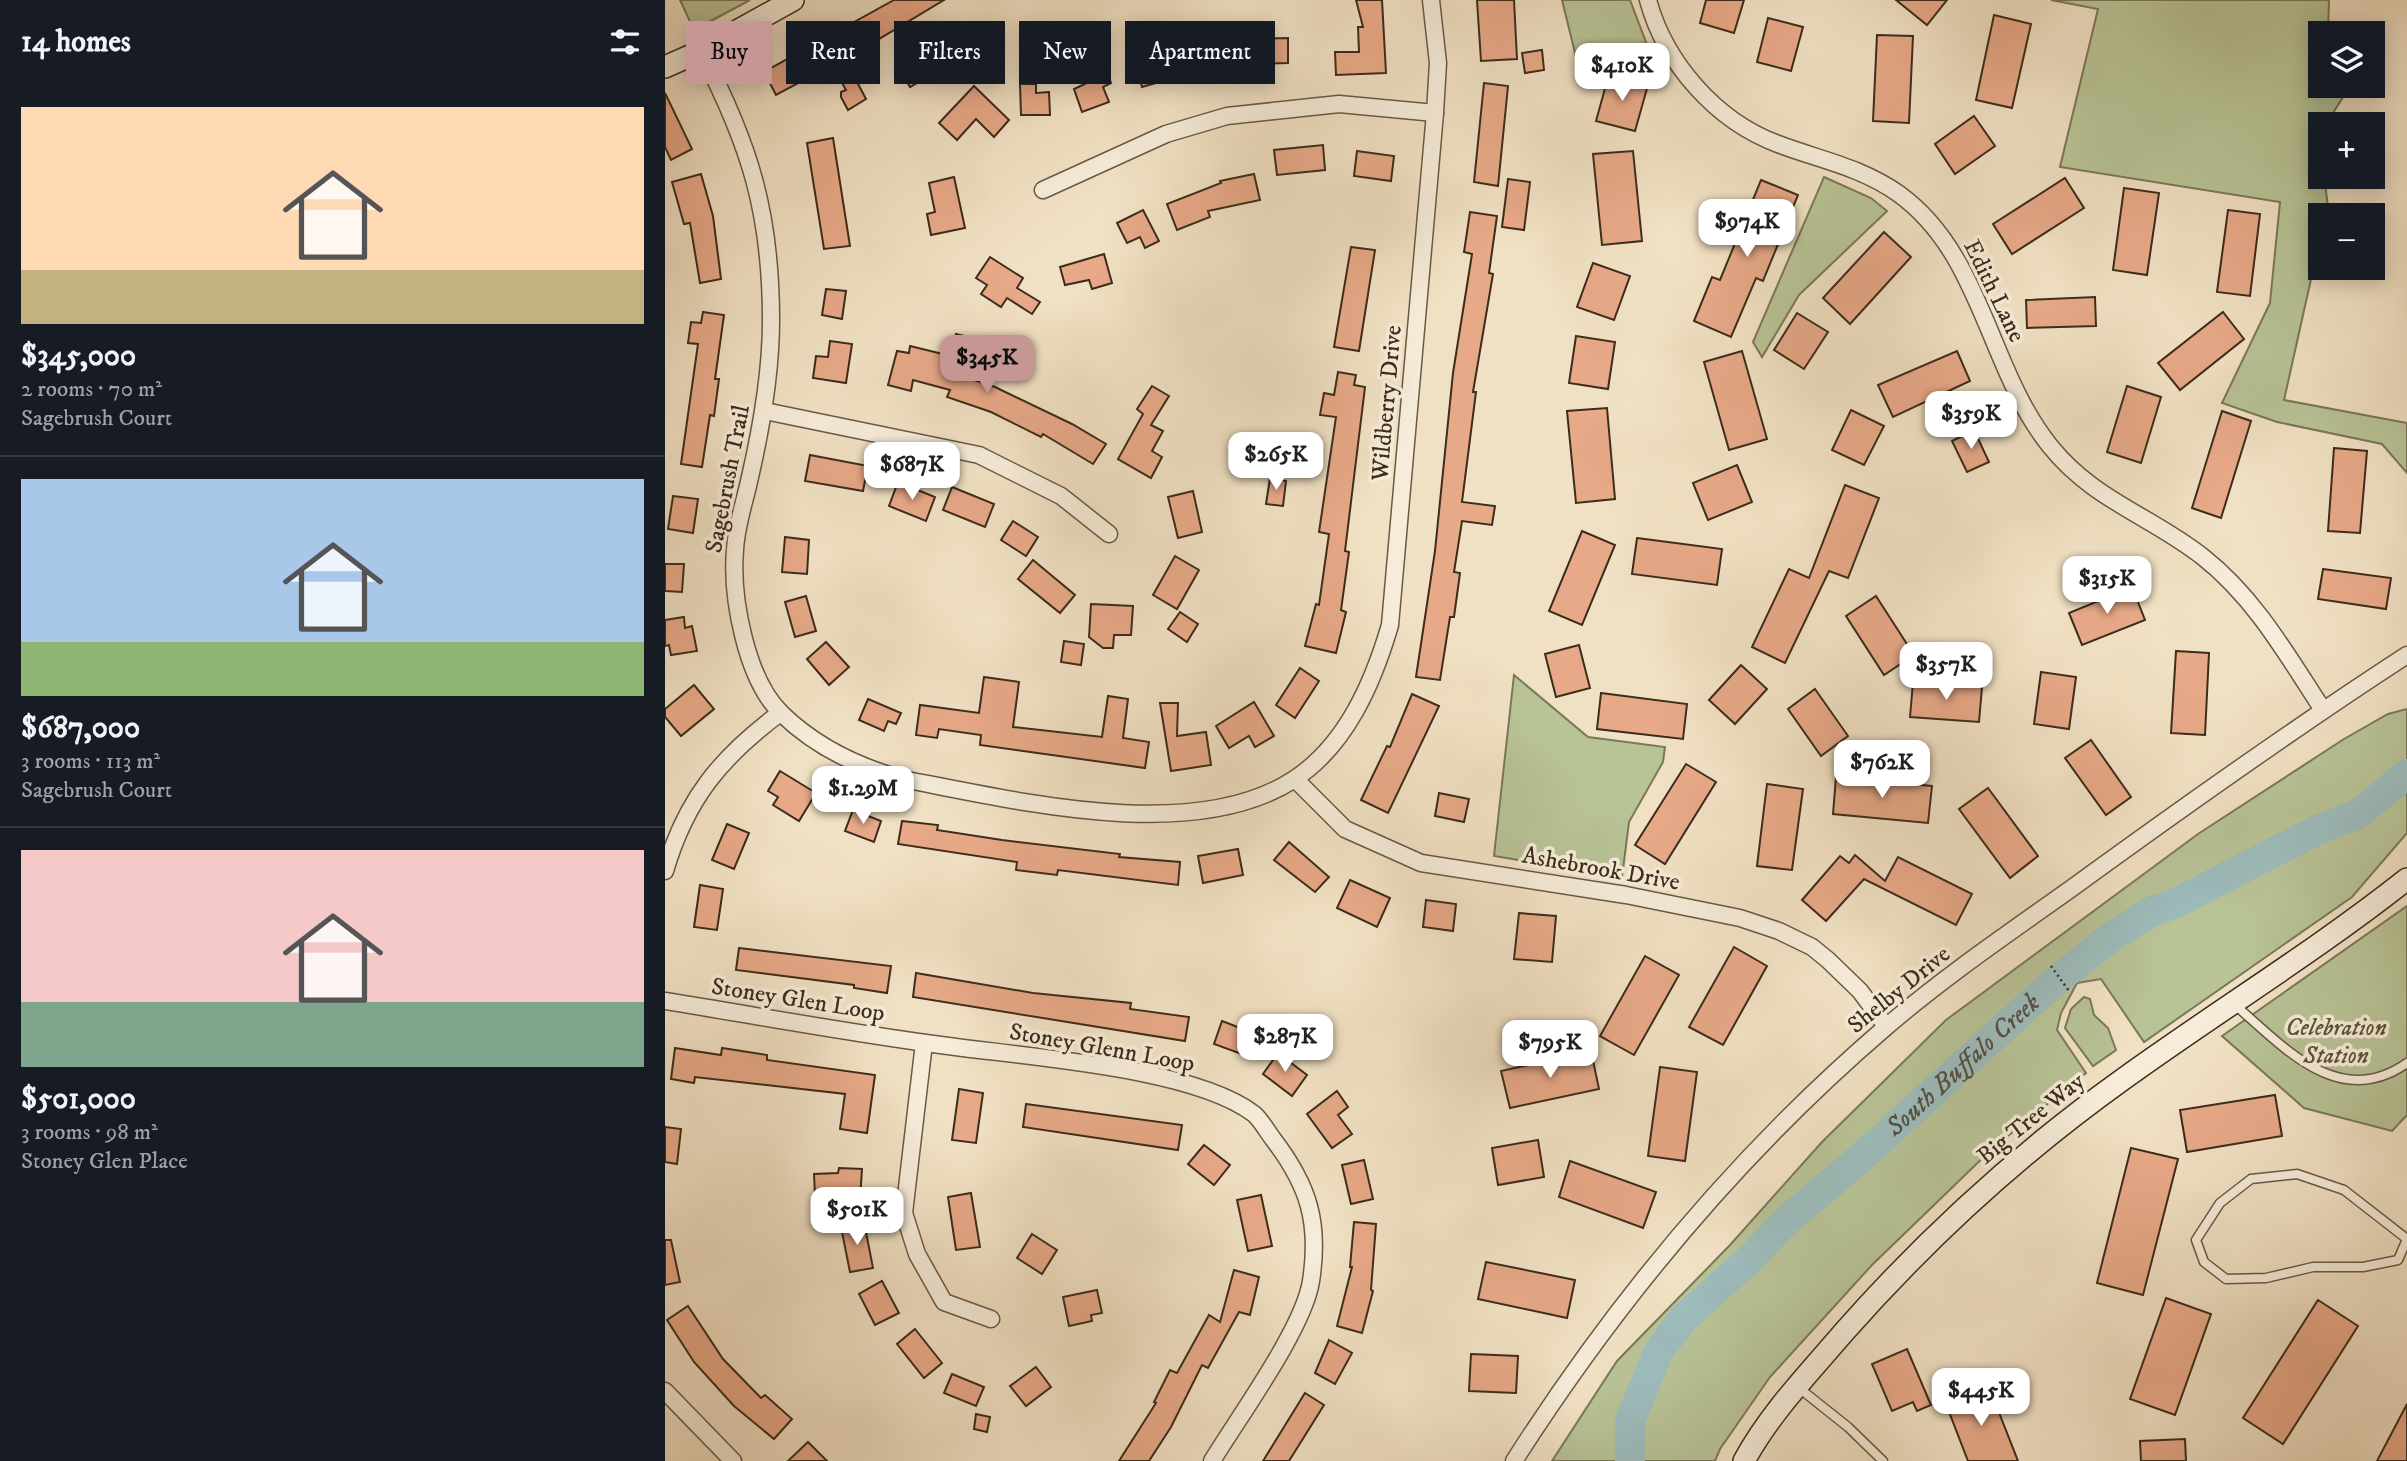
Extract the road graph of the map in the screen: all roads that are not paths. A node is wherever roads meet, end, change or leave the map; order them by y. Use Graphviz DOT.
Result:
graph roads {
  1 [pos="793,0"];
  2 [pos="1431,0"];
  3 [pos="1648,0"];
  4 [pos="755,21"];
  5 [pos="686,58"];
  6 [pos="665,67"];
  7 [pos="718,84"];
  8 [pos="1435,113"];
  9 [pos="1043,190"];
  10 [pos="765,411"];
  11 [pos="1108,534"];
  12 [pos="2407,654"];
  13 [pos="2323,710"];
  14 [pos="780,713"];
  15 [pos="1295,779"];
  16 [pos="665,871"];
  17 [pos="2407,879"];
  18 [pos="665,1001"];
  19 [pos="2233,1003"];
  20 [pos="1886,1026"];
  21 [pos="924,1043"];
  22 [pos="2407,1063"];
  23 [pos="2407,1239"];
  24 [pos="991,1319"];
  25 [pos="1797,1386"];
  26 [pos="665,1391"];
  27 [pos="733,1461"];
  28 [pos="1212,1461"];
  29 [pos="1514,1461"];
  30 [pos="1744,1461"];
  31 [pos="1883,1461"];
  1 -- 4 [label="main road"];
  2 -- 8 [label="street, Wildberry Drive"];
  3 -- 13 [label="street, Edith Lane"];
  5 -- 6 [label="main road"];
  7 -- 10 [label="street, Sagebrush Trail"];
  8 -- 9 [label="street"];
  8 -- 15 [label="street, Wildberry Drive"];
  10 -- 11 [label="street"];
  10 -- 14 [label="street, Sagebrush Trail"];
  12 -- 13 [label="street, Shelby Drive"];
  13 -- 20 [label="street, Shelby Drive"];
  14 -- 15 [label="street, Sagebrush Trail"];
  14 -- 16 [label="street"];
  15 -- 20 [label="street, Ashebrook Drive"];
  17 -- 19 [label="main road, Big Tree Way"];
  18 -- 21 [label="street, Stoney Glen Loop"];
  19 -- 22 [label="lane"];
  19 -- 25 [label="main road, Big Tree Way"];
  20 -- 29 [label="street, Shelby Drive"];
  21 -- 24 [label="street"];
  21 -- 28 [label="street, Stoney Glenn Loop"];
  23 -- 23 [label="lane"];
  25 -- 30 [label="main road, Big Tree Way"];
  25 -- 31 [label="lane"];
  26 -- 27 [label="street"];
}
